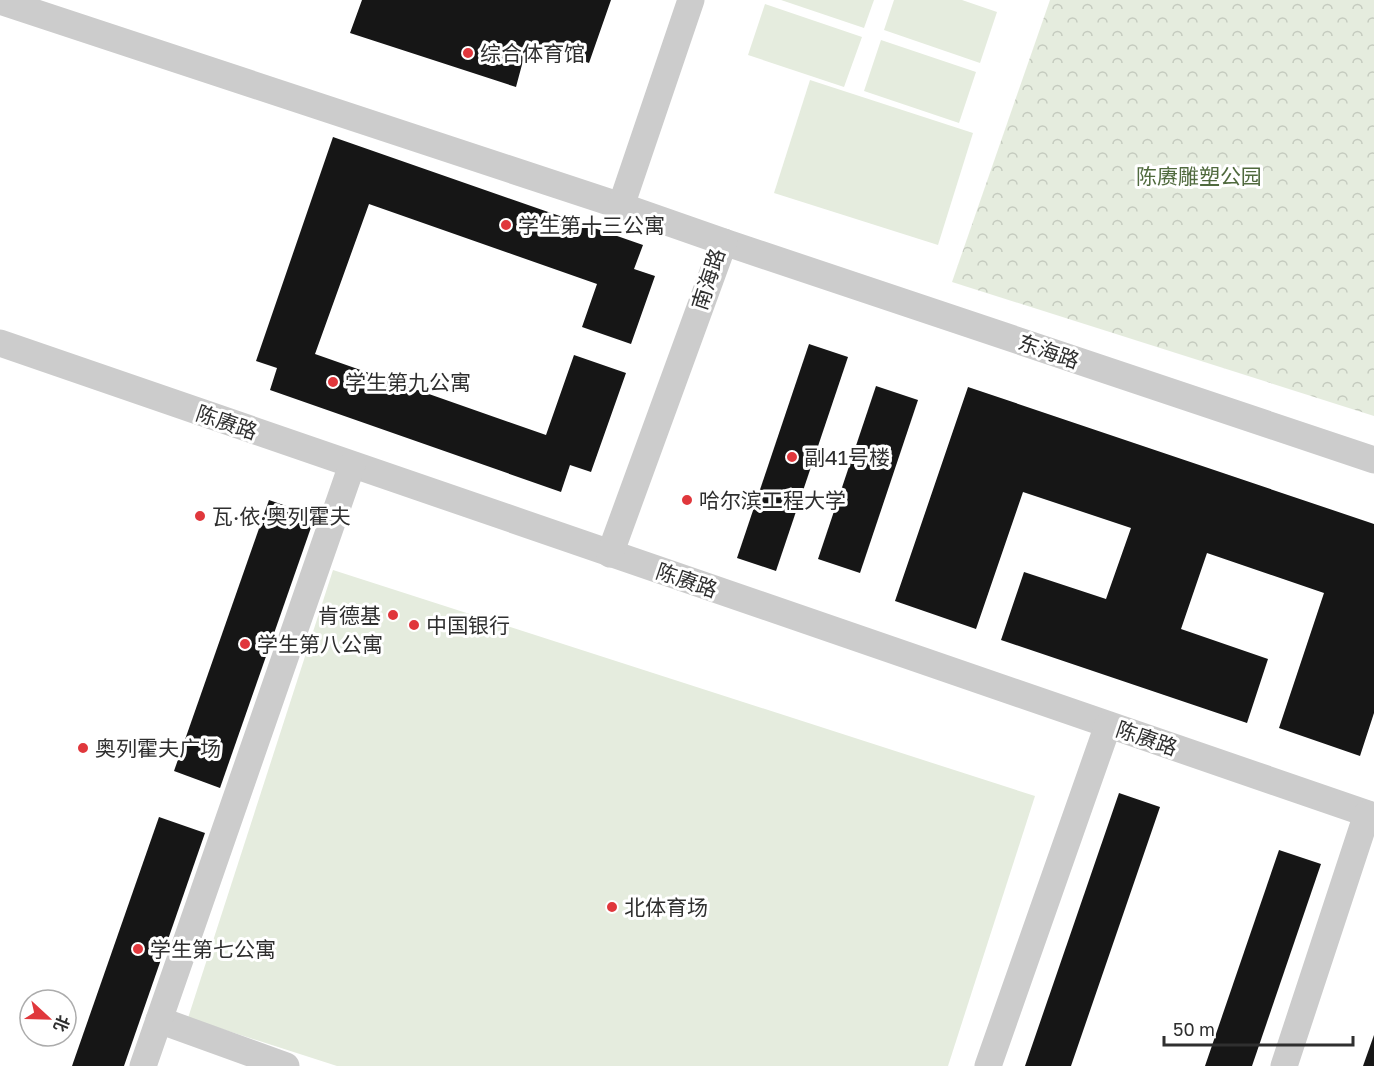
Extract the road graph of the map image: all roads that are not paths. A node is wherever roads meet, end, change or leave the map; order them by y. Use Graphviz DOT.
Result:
graph roads {
  1 [pos="691,0"];
  2 [pos="0,1"];
  3 [pos="621,206"];
  4 [pos="724,242"];
  5 [pos="0,344"];
  6 [pos="1374,460"];
  7 [pos="352,465"];
  8 [pos="610,554"];
  9 [pos="1108,725"];
  10 [pos="1371,815"];
  11 [pos="159,1020"];
  12 [pos="143,1066"];
  13 [pos="286,1066"];
  14 [pos="988,1066"];
  15 [pos="1284,1066"];
  1 -- 3 [label="street"];
  2 -- 3 [label="street, 南海路"];
  3 -- 4 [label="street, 南海路"];
  4 -- 6 [label="street, 东海路"];
  4 -- 8 [label="street, 南海路"];
  5 -- 7 [label="street, 陈赓路"];
  7 -- 8 [label="street, 陈赓路"];
  7 -- 11 [label="street"];
  8 -- 9 [label="street, 陈赓路"];
  9 -- 10 [label="street, 陈赓路"];
  9 -- 14 [label="street"];
  10 -- 15 [label="street"];
  11 -- 12 [label="street"];
  11 -- 13 [label="street"];
}
